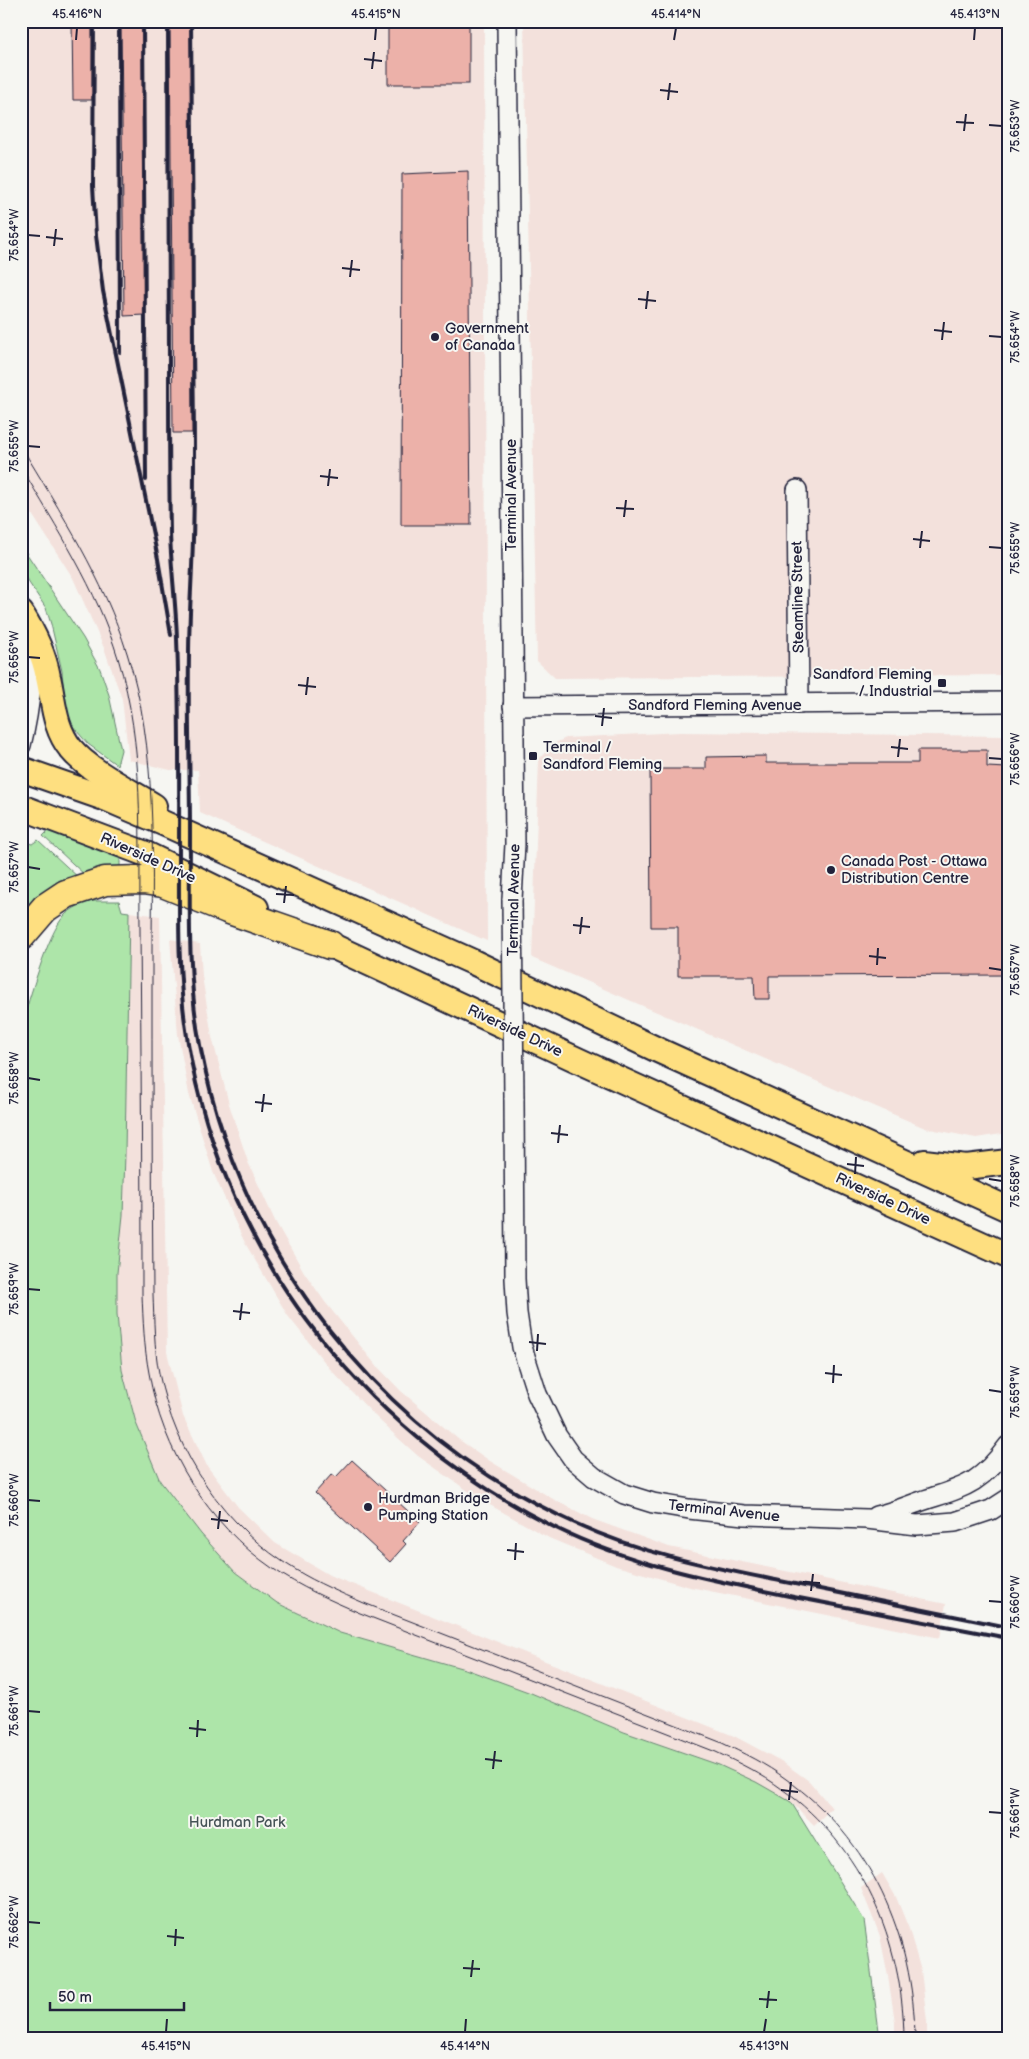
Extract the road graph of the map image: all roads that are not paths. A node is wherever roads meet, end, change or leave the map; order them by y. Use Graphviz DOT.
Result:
graph roads {
  1 [pos="507,21"];
  2 [pos="797,490"];
  3 [pos="21,613"];
  4 [pos="21,619"];
  5 [pos="1008,702"];
  6 [pos="799,704"];
  7 [pos="513,706"];
  8 [pos="21,745"];
  9 [pos="21,769"];
  10 [pos="21,807"];
  11 [pos="220,849"];
  12 [pos="21,936"];
  13 [pos="330,945"];
  14 [pos="888,1154"];
  15 [pos="1008,1162"];
  16 [pos="1008,1209"];
  17 [pos="1008,1256"];
  18 [pos="1008,1446"];
  19 [pos="1008,1499"];
  20 [pos="867,1519"];
  1 -- 7 [label="street, Terminal Avenue"];
  2 -- 6 [label="street, Steamline Street"];
  3 -- 11 [label="main road"];
  4 -- 8 [label="street"];
  5 -- 6 [label="street, Sandford Fleming Avenue"];
  6 -- 7 [label="street, Sandford Fleming Avenue"];
  7 -- 20 [label="street, Terminal Avenue, bridge"];
  9 -- 11 [label="main road"];
  10 -- 13 [label="main road, Riverside Drive"];
  11 -- 14 [label="main road"];
  12 -- 13 [label="highway"];
  13 -- 17 [label="main road, Riverside Drive"];
  14 -- 15 [label="main road"];
  14 -- 16 [label="main road"];
  18 -- 20 [label="street, Terminal Avenue"];
  19 -- 20 [label="street, Terminal Avenue"];
}
